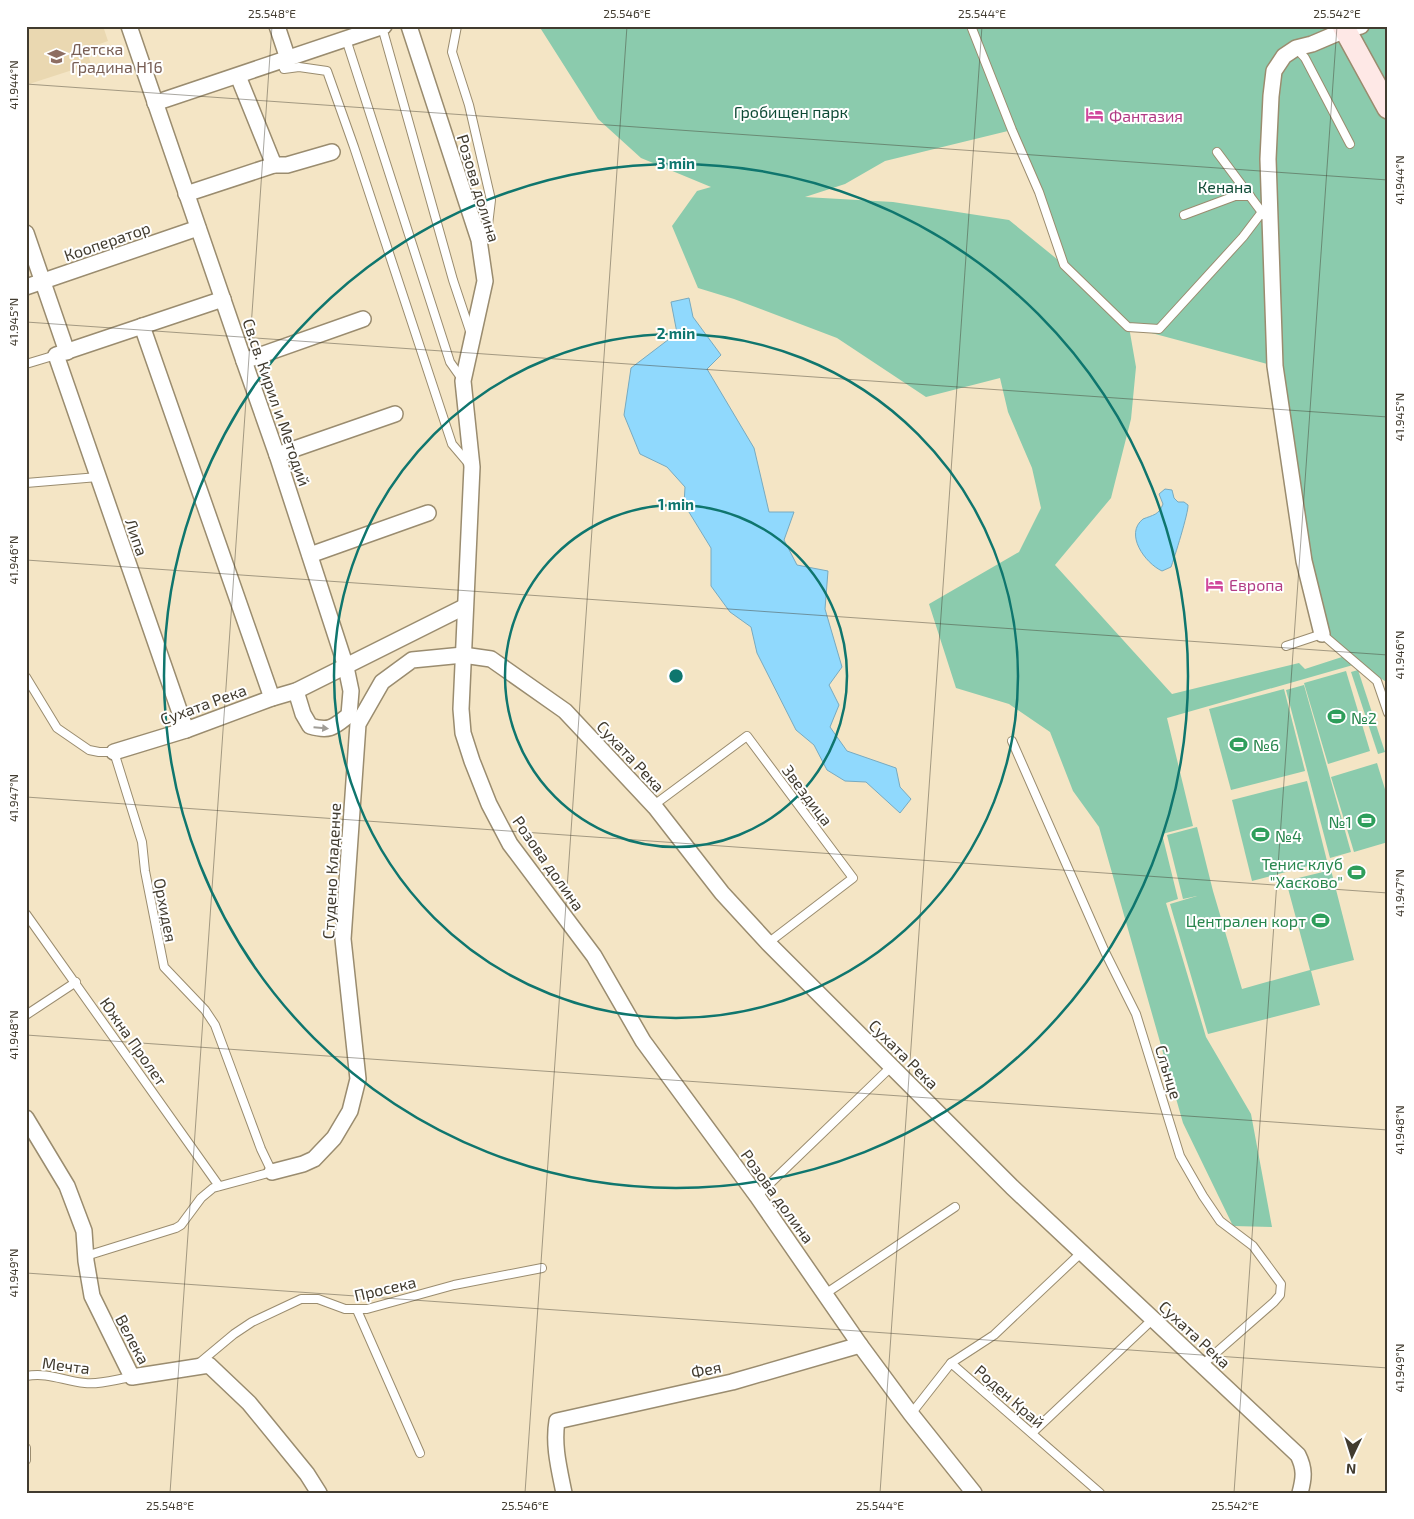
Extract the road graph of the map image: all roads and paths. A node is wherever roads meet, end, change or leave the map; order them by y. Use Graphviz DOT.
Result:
graph roads {
  1 [pos="129,26"];
  2 [pos="277,26"];
  3 [pos="383,26"];
  4 [pos="408,26"];
  5 [pos="458,26"];
  6 [pos="971,26"];
  7 [pos="1350,27"];
  8 [pos="346,39"];
  9 [pos="1296,48"];
  10 [pos="284,60"];
  11 [pos="238,76"];
  12 [pos="155,104"];
  13 [pos="1388,108"];
  14 [pos="1350,144"];
  15 [pos="332,152"];
  16 [pos="1217,152"];
  17 [pos="274,165"];
  18 [pos="186,194"];
  19 [pos="1250,196"];
  20 [pos="1184,215"];
  21 [pos="1266,218"];
  22 [pos="198,228"];
  23 [pos="26,233"];
  24 [pos="479,240"];
  25 [pos="43,282"];
  26 [pos="26,287"];
  27 [pos="223,299"];
  28 [pos="363,319"];
  29 [pos="142,326"];
  30 [pos="472,338"];
  31 [pos="62,353"];
  32 [pos="244,361"];
  33 [pos="26,364"];
  34 [pos="463,381"];
  35 [pos="395,414"];
  36 [pos="277,455"];
  37 [pos="472,467"];
  38 [pos="98,477"];
  39 [pos="26,483"];
  40 [pos="428,513"];
  41 [pos="310,555"];
  42 [pos="464,607"];
  43 [pos="1322,634"];
  44 [pos="1286,646"];
  45 [pos="463,655"];
  46 [pos="346,667"];
  47 [pos="26,677"];
  48 [pos="296,691"];
  49 [pos="272,698"];
  50 [pos="1388,713"];
  51 [pos="354,719"];
  52 [pos="186,730"];
  53 [pos="1012,741"];
  54 [pos="114,752"];
  55 [pos="654,806"];
  56 [pos="26,914"];
  57 [pos="768,944"];
  58 [pos="76,982"];
  59 [pos="26,1015"];
  60 [pos="892,1066"];
  61 [pos="26,1118"];
  62 [pos="272,1172"];
  63 [pos="219,1186"];
  64 [pos="757,1196"];
  65 [pos="955,1207"];
  66 [pos="1082,1252"];
  67 [pos="86,1256"];
  68 [pos="542,1268"];
  69 [pos="825,1294"];
  70 [pos="357,1310"];
  71 [pos="1153,1319"];
  72 [pos="860,1345"];
  73 [pos="952,1363"];
  74 [pos="1202,1364"];
  75 [pos="195,1367"];
  76 [pos="26,1376"];
  77 [pos="132,1377"];
  78 [pos="911,1414"];
  79 [pos="1032,1434"];
  80 [pos="26,1448"];
  81 [pos="420,1453"];
  82 [pos="26,1460"];
  83 [pos="319,1493"];
  84 [pos="564,1493"];
  85 [pos="974,1493"];
  86 [pos="1100,1493"];
  87 [pos="1300,1493"];
  1 -- 12 [label="street, Св.св. Кирил и Методий"];
  2 -- 10 [label="street"];
  3 -- 8 [label="street"];
  3 -- 30 [label="lane"];
  4 -- 24 [label="street, Розова долина"];
  5 -- 24 [label="lane"];
  6 -- 21 [label="lane"];
  7 -- 9 [label="street"];
  7 -- 13 [label="main road"];
  8 -- 10 [label="street"];
  8 -- 34 [label="lane"];
  9 -- 14 [label="lane"];
  9 -- 21 [label="street"];
  10 -- 11 [label="street"];
  10 -- 37 [label="lane"];
  11 -- 12 [label="street"];
  11 -- 17 [label="street"];
  12 -- 18 [label="street, Св.св. Кирил и Методий"];
  15 -- 17 [label="street"];
  16 -- 19 [label="lane"];
  17 -- 18 [label="street"];
  18 -- 22 [label="street, Св.св. Кирил и Методий"];
  19 -- 20 [label="lane"];
  19 -- 21 [label="lane"];
  21 -- 43 [label="street"];
  22 -- 25 [label="street, Кооператор"];
  22 -- 27 [label="street, Св.св. Кирил и Методий"];
  23 -- 25 [label="street, Липа"];
  24 -- 30 [label="street, Розова долина"];
  25 -- 26 [label="street, Кооператор"];
  25 -- 31 [label="street, Липа"];
  27 -- 29 [label="street"];
  27 -- 32 [label="street, Св.св. Кирил и Методий"];
  28 -- 32 [label="street"];
  29 -- 31 [label="street"];
  29 -- 49 [label="street"];
  30 -- 34 [label="street, Розова долина"];
  31 -- 33 [label="lane"];
  31 -- 38 [label="street, Липа"];
  32 -- 36 [label="street, Св.св. Кирил и Методий"];
  34 -- 37 [label="street, Розова долина"];
  35 -- 36 [label="street"];
  36 -- 41 [label="street, Св.св. Кирил и Методий"];
  37 -- 42 [label="street, Розова долина"];
  38 -- 39 [label="lane"];
  38 -- 52 [label="street, Липа"];
  40 -- 41 [label="street"];
  41 -- 46 [label="street, Св.св. Кирил и Методий"];
  42 -- 45 [label="street, Розова долина"];
  42 -- 46 [label="street, Сухата Река"];
  43 -- 44 [label="lane"];
  43 -- 50 [label="lane"];
  45 -- 51 [label="street, Студено Кладенче"];
  45 -- 55 [label="street, Сухата Река"];
  45 -- 64 [label="street, Розова долина"];
  46 -- 48 [label="street, Сухата Река"];
  46 -- 51 [label="street, Св.св. Кирил и Методий"];
  47 -- 54 [label="lane"];
  48 -- 49 [label="street, Сухата Река"];
  48 -- 51 [label="street, one-way"];
  49 -- 52 [label="street, Сухата Река"];
  51 -- 62 [label="street, Студено Кладенче"];
  52 -- 54 [label="street, Сухата Река"];
  53 -- 74 [label="lane, Слънце"];
  54 -- 62 [label="lane, Орхидея"];
  55 -- 57 [label="street, Сухата Река"];
  55 -- 57 [label="lane, Звездица"];
  56 -- 58 [label="lane, Южна Пролет"];
  57 -- 60 [label="street, Сухата Река"];
  58 -- 59 [label="lane"];
  58 -- 63 [label="lane, Южна Пролет"];
  60 -- 64 [label="lane"];
  60 -- 66 [label="street, Сухата Река"];
  61 -- 67 [label="street, Велека"];
  62 -- 63 [label="lane"];
  63 -- 67 [label="lane"];
  64 -- 69 [label="street, Розова долина"];
  65 -- 69 [label="lane"];
  66 -- 71 [label="street, Сухата Река"];
  66 -- 73 [label="lane"];
  67 -- 77 [label="street, Велека"];
  68 -- 70 [label="lane, Просека"];
  69 -- 72 [label="street, Розова долина"];
  70 -- 75 [label="lane, Просека"];
  70 -- 81 [label="lane"];
  71 -- 74 [label="street, Сухата Река"];
  71 -- 79 [label="lane"];
  72 -- 78 [label="street, Розова долина"];
  72 -- 84 [label="street, Фея"];
  73 -- 78 [label="lane, Роден Край"];
  73 -- 79 [label="lane, Роден Край"];
  74 -- 87 [label="street, Сухата Река"];
  75 -- 77 [label="street, Велека"];
  75 -- 83 [label="street, Велека"];
  76 -- 77 [label="lane, Мечта"];
  78 -- 85 [label="street, Розова долина"];
  79 -- 86 [label="lane, Роден Край"];
  80 -- 82 [label="lane"];
}
